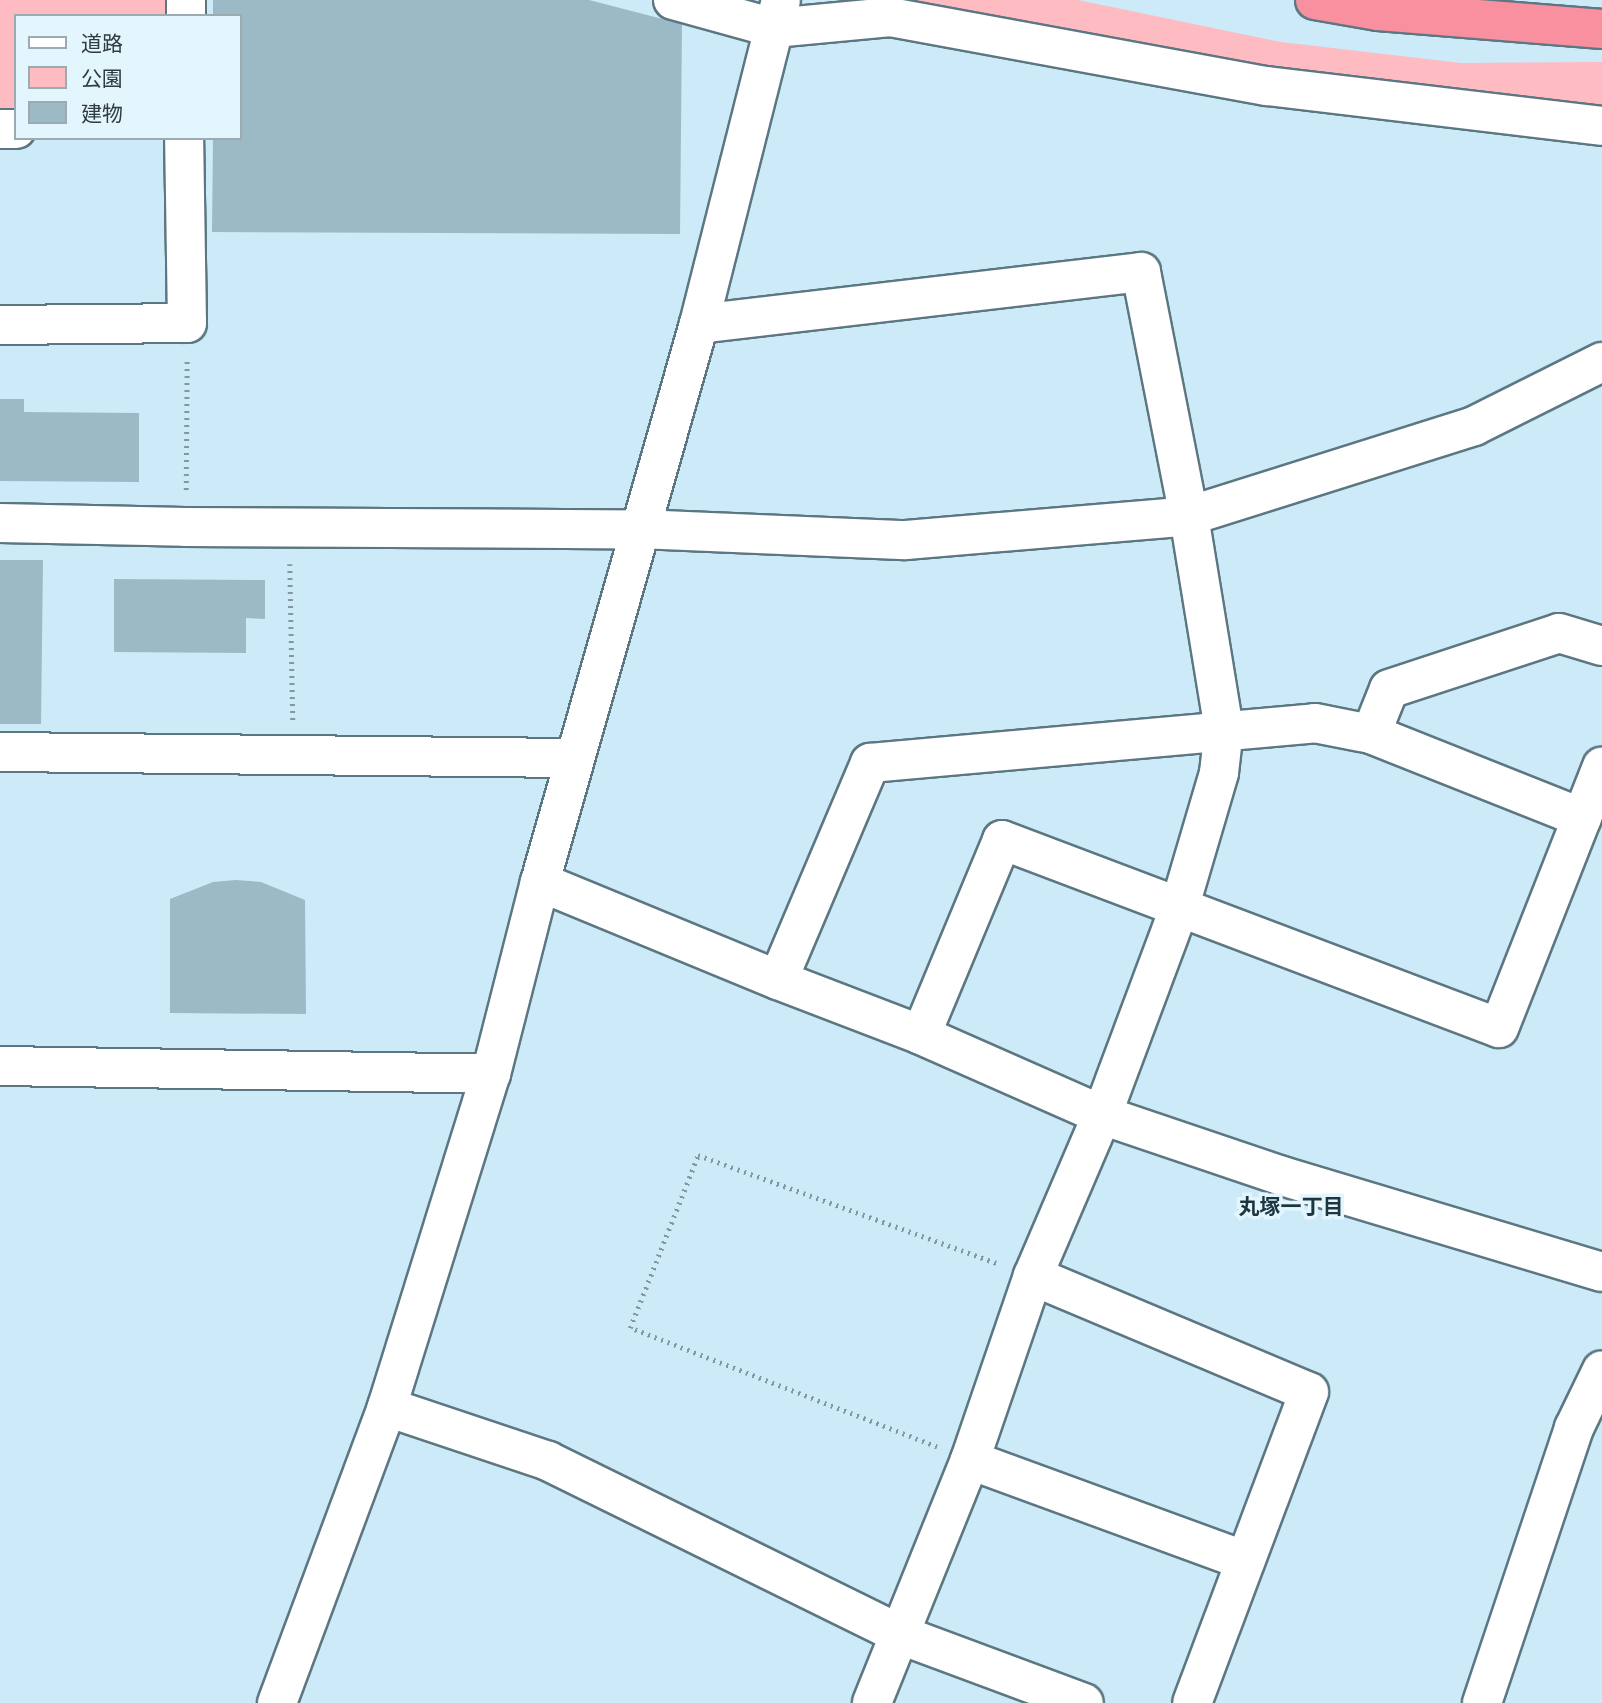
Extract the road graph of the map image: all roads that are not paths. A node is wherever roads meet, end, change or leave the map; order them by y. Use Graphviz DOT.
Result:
graph roads {
  1 [pos="673,0"];
  2 [pos="1315,0"];
  3 [pos="777,14"];
  4 [pos="1602,29"];
  5 [pos="1602,126"];
  6 [pos="184,140"];
  7 [pos="699,324"];
  8 [pos="0,325"];
  9 [pos="1602,362"];
  10 [pos="1189,516"];
  11 [pos="0,523"];
  12 [pos="639,529"];
  13 [pos="1602,646"];
  14 [pos="1224,729"];
  15 [pos="1371,734"];
  16 [pos="0,752"];
  17 [pos="575,758"];
  18 [pos="1602,767"];
  19 [pos="1582,818"];
  20 [pos="540,882"];
  21 [pos="1179,909"];
  22 [pos="778,980"];
  23 [pos="921,1035"];
  24 [pos="0,1066"];
  25 [pos="491,1074"];
  26 [pos="1102,1115"];
  27 [pos="1602,1272"];
  28 [pos="1032,1276"];
  29 [pos="1602,1370"];
  30 [pos="387,1407"];
  31 [pos="970,1460"];
  32 [pos="1244,1560"];
  33 [pos="901,1635"];
  34 [pos="277,1703"];
  35 [pos="872,1703"];
  36 [pos="1084,1703"];
  37 [pos="1192,1703"];
  38 [pos="1482,1703"];
  1 -- 3 [label="street"];
  2 -- 4 [label="highway"];
  3 -- 5 [label="street"];
  3 -- 7 [label="street"];
  6 -- 8 [label="street"];
  7 -- 10 [label="street"];
  7 -- 12 [label="street"];
  9 -- 10 [label="street"];
  10 -- 12 [label="street"];
  10 -- 14 [label="street"];
  11 -- 12 [label="street"];
  12 -- 17 [label="street"];
  13 -- 15 [label="street"];
  14 -- 15 [label="street"];
  14 -- 21 [label="street"];
  14 -- 22 [label="street"];
  15 -- 19 [label="street"];
  16 -- 17 [label="street"];
  17 -- 20 [label="street"];
  18 -- 19 [label="street"];
  19 -- 21 [label="street"];
  20 -- 22 [label="street"];
  20 -- 25 [label="street"];
  21 -- 23 [label="street"];
  21 -- 26 [label="street"];
  22 -- 23 [label="street"];
  23 -- 26 [label="street"];
  24 -- 25 [label="street"];
  25 -- 30 [label="street"];
  26 -- 27 [label="street"];
  26 -- 28 [label="street"];
  28 -- 31 [label="street"];
  28 -- 32 [label="street"];
  29 -- 38 [label="street"];
  30 -- 33 [label="street"];
  30 -- 34 [label="street"];
  31 -- 32 [label="street"];
  31 -- 33 [label="street"];
  32 -- 37 [label="street"];
  33 -- 35 [label="street"];
  33 -- 36 [label="street"];
}
